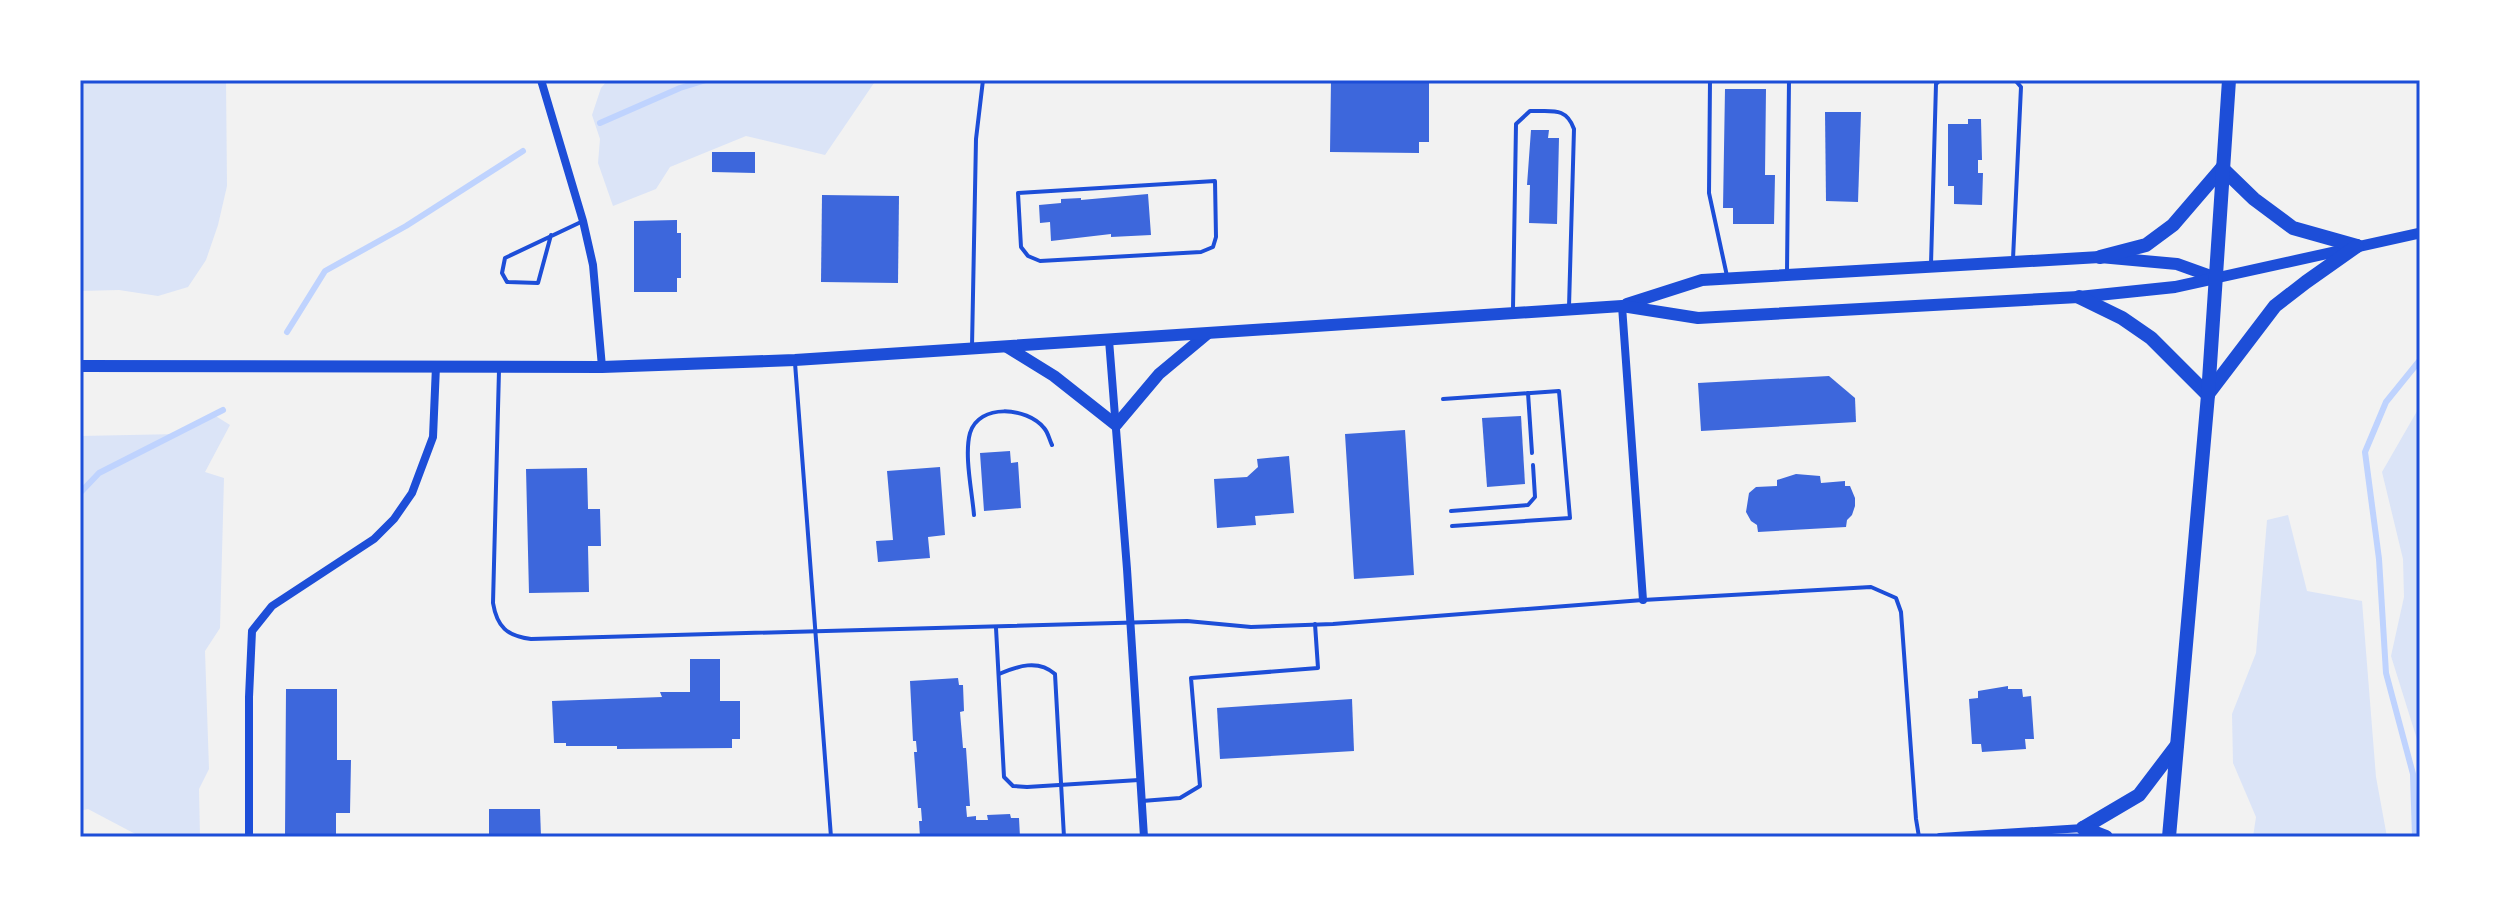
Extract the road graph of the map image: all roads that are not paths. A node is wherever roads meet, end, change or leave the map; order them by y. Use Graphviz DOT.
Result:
graph roads {
  1 [pos="541,80"];
  2 [pos="983,80"];
  3 [pos="1710,80"];
  4 [pos="1789,80"];
  5 [pos="1940,80"];
  6 [pos="2015,80"];
  7 [pos="2229,80"];
  8 [pos="2222,168"];
  9 [pos="583,221"];
  10 [pos="2420,233"];
  11 [pos="551,235"];
  12 [pos="2357,246"];
  13 [pos="1104,257"];
  14 [pos="2100,257"];
  15 [pos="2013,262"];
  16 [pos="1931,267"];
  17 [pos="1787,275"];
  18 [pos="1727,278"];
  19 [pos="2216,278"];
  20 [pos="2079,297"];
  21 [pos="1622,306"];
  22 [pos="1569,309"];
  23 [pos="1513,313"];
  24 [pos="1207,334"];
  25 [pos="1109,340"];
  26 [pos="1007,347"];
  27 [pos="972,349"];
  28 [pos="795,360"];
  29 [pos="80,366"];
  30 [pos="436,366"];
  31 [pos="499,367"];
  32 [pos="602,367"];
  33 [pos="1528,393"];
  34 [pos="2208,395"];
  35 [pos="1443,399"];
  36 [pos="1116,425"];
  37 [pos="1052,445"];
  38 [pos="1532,453"];
  39 [pos="1533,465"];
  40 [pos="1451,511"];
  41 [pos="974,515"];
  42 [pos="1452,526"];
  43 [pos="1643,600"];
  44 [pos="1129,623"];
  45 [pos="1315,624"];
  46 [pos="996,628"];
  47 [pos="816,633"];
  48 [pos="999,674"];
  49 [pos="2177,745"];
  50 [pos="1139,780"];
  51 [pos="1061,785"];
  52 [pos="1142,801"];
  53 [pos="2083,828"];
  54 [pos="249,837"];
  55 [pos="831,837"];
  56 [pos="1064,837"];
  57 [pos="1144,837"];
  58 [pos="1919,837"];
  59 [pos="1940,837"];
  60 [pos="2106,837"];
  61 [pos="2169,837"];
  1 -- 9 [label="street"];
  2 -- 27 [label="lane"];
  3 -- 18 [label="lane"];
  4 -- 17 [label="lane"];
  5 -- 16 [label="lane"];
  6 -- 15 [label="lane"];
  7 -- 8 [label="highway"];
  8 -- 12 [label="highway"];
  8 -- 14 [label="highway"];
  8 -- 19 [label="highway"];
  9 -- 11 [label="lane"];
  9 -- 32 [label="street"];
  10 -- 12 [label="street"];
  11 -- 11 [label="lane"];
  12 -- 19 [label="street"];
  12 -- 34 [label="highway"];
  13 -- 13 [label="lane"];
  14 -- 15 [label="main road"];
  14 -- 19 [label="main road"];
  15 -- 16 [label="main road"];
  16 -- 17 [label="main road"];
  17 -- 18 [label="main road"];
  18 -- 21 [label="main road"];
  19 -- 20 [label="main road"];
  19 -- 34 [label="highway"];
  20 -- 21 [label="main road"];
  20 -- 34 [label="highway"];
  21 -- 22 [label="main road"];
  21 -- 43 [label="street"];
  22 -- 23 [label="main road"];
  22 -- 23 [label="lane"];
  23 -- 24 [label="main road"];
  24 -- 25 [label="main road"];
  24 -- 36 [label="main road"];
  25 -- 26 [label="main road"];
  25 -- 36 [label="street"];
  26 -- 27 [label="main road"];
  26 -- 36 [label="main road"];
  27 -- 28 [label="main road"];
  28 -- 32 [label="main road"];
  28 -- 47 [label="lane"];
  29 -- 30 [label="main road"];
  30 -- 31 [label="main road"];
  30 -- 54 [label="street"];
  31 -- 32 [label="main road"];
  31 -- 47 [label="lane"];
  33 -- 35 [label="lane"];
  33 -- 38 [label="lane"];
  33 -- 42 [label="lane"];
  34 -- 49 [label="highway"];
  36 -- 44 [label="street"];
  37 -- 41 [label="lane"];
  39 -- 40 [label="lane"];
  43 -- 45 [label="lane"];
  43 -- 58 [label="lane"];
  44 -- 45 [label="lane"];
  44 -- 46 [label="lane"];
  44 -- 50 [label="street"];
  45 -- 52 [label="lane"];
  46 -- 47 [label="lane"];
  46 -- 48 [label="lane"];
  47 -- 55 [label="lane"];
  48 -- 51 [label="lane"];
  48 -- 51 [label="lane"];
  49 -- 53 [label="highway"];
  49 -- 61 [label="highway"];
  50 -- 51 [label="lane"];
  50 -- 52 [label="street"];
  51 -- 56 [label="lane"];
  52 -- 57 [label="street"];
  53 -- 59 [label="street"];
  53 -- 60 [label="highway"];
}
